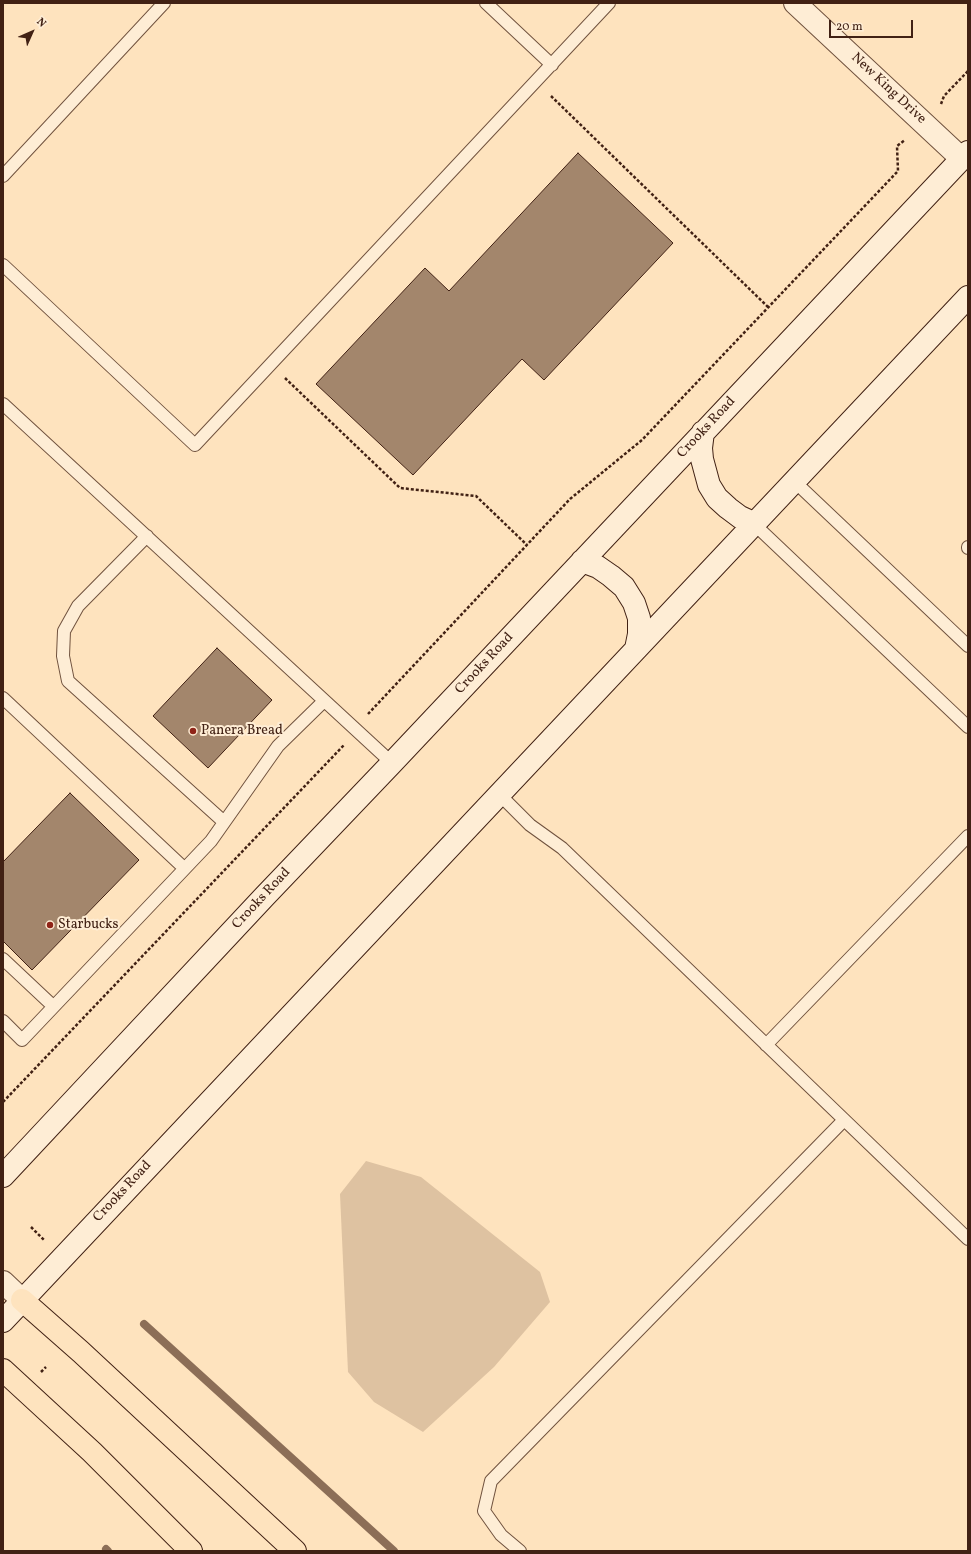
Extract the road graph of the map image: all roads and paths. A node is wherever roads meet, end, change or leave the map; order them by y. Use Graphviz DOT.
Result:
graph roads {
  1 [pos="164,3"];
  2 [pos="486,3"];
  3 [pos="609,3"];
  4 [pos="795,3"];
  5 [pos="552,65"];
  6 [pos="968,71"];
  7 [pos="549,94"];
  8 [pos="942,102"];
  9 [pos="902,144"];
  10 [pos="965,155"];
  11 [pos="3,176"];
  12 [pos="3,264"];
  13 [pos="968,296"];
  14 [pos="768,307"];
  15 [pos="282,375"];
  16 [pos="3,404"];
  17 [pos="703,432"];
  18 [pos="794,481"];
  19 [pos="753,523"];
  20 [pos="147,536"];
  21 [pos="527,545"];
  22 [pos="582,560"];
  23 [pos="968,646"];
  24 [pos="636,649"];
  25 [pos="3,698"];
  26 [pos="324,701"];
  27 [pos="968,727"];
  28 [pos="354,728"];
  29 [pos="392,763"];
  30 [pos="499,794"];
  31 [pos="224,822"];
  32 [pos="968,836"];
  33 [pos="184,868"];
  34 [pos="3,959"];
  35 [pos="53,1006"];
  36 [pos="3,1022"];
  37 [pos="766,1045"];
  38 [pos="3,1102"];
  39 [pos="844,1120"];
  40 [pos="3,1176"];
  41 [pos="31,1227"];
  42 [pos="968,1239"];
  43 [pos="44,1240"];
  44 [pos="3,1282"];
  45 [pos="22,1300"];
  46 [pos="3,1321"];
  47 [pos="3,1370"];
  48 [pos="191,1551"];
  49 [pos="296,1551"];
  50 [pos="520,1551"];
  1 -- 11 [label="lane"];
  2 -- 5 [label="lane"];
  3 -- 5 [label="lane"];
  4 -- 10 [label="main road, New King Drive"];
  5 -- 12 [label="lane"];
  6 -- 8 [label="path"];
  7 -- 14 [label="path"];
  9 -- 14 [label="path"];
  10 -- 17 [label="main road, Crooks Road"];
  13 -- 18 [label="main road, Crooks Road"];
  14 -- 21 [label="path"];
  15 -- 21 [label="path"];
  16 -- 20 [label="lane"];
  17 -- 19 [label="main road"];
  17 -- 22 [label="main road, Crooks Road"];
  18 -- 19 [label="main road, Crooks Road"];
  18 -- 23 [label="lane"];
  19 -- 24 [label="main road, Crooks Road"];
  19 -- 27 [label="lane"];
  20 -- 26 [label="lane"];
  20 -- 31 [label="lane"];
  21 -- 28 [label="path"];
  22 -- 24 [label="main road"];
  22 -- 29 [label="main road, Crooks Road"];
  24 -- 30 [label="main road, Crooks Road"];
  25 -- 33 [label="lane"];
  26 -- 28 [label="lane"];
  26 -- 31 [label="lane"];
  28 -- 29 [label="lane"];
  28 -- 38 [label="path"];
  29 -- 40 [label="main road, Crooks Road"];
  30 -- 37 [label="lane"];
  30 -- 45 [label="main road, Crooks Road"];
  31 -- 33 [label="lane"];
  32 -- 37 [label="lane"];
  33 -- 35 [label="lane"];
  34 -- 35 [label="lane"];
  35 -- 36 [label="lane"];
  37 -- 39 [label="lane"];
  39 -- 42 [label="lane"];
  39 -- 50 [label="lane"];
  41 -- 43 [label="path"];
  44 -- 45 [label="main road"];
  45 -- 46 [label="main road, Crooks Road"];
  45 -- 49 [label="highway"];
  47 -- 48 [label="highway"];
}
